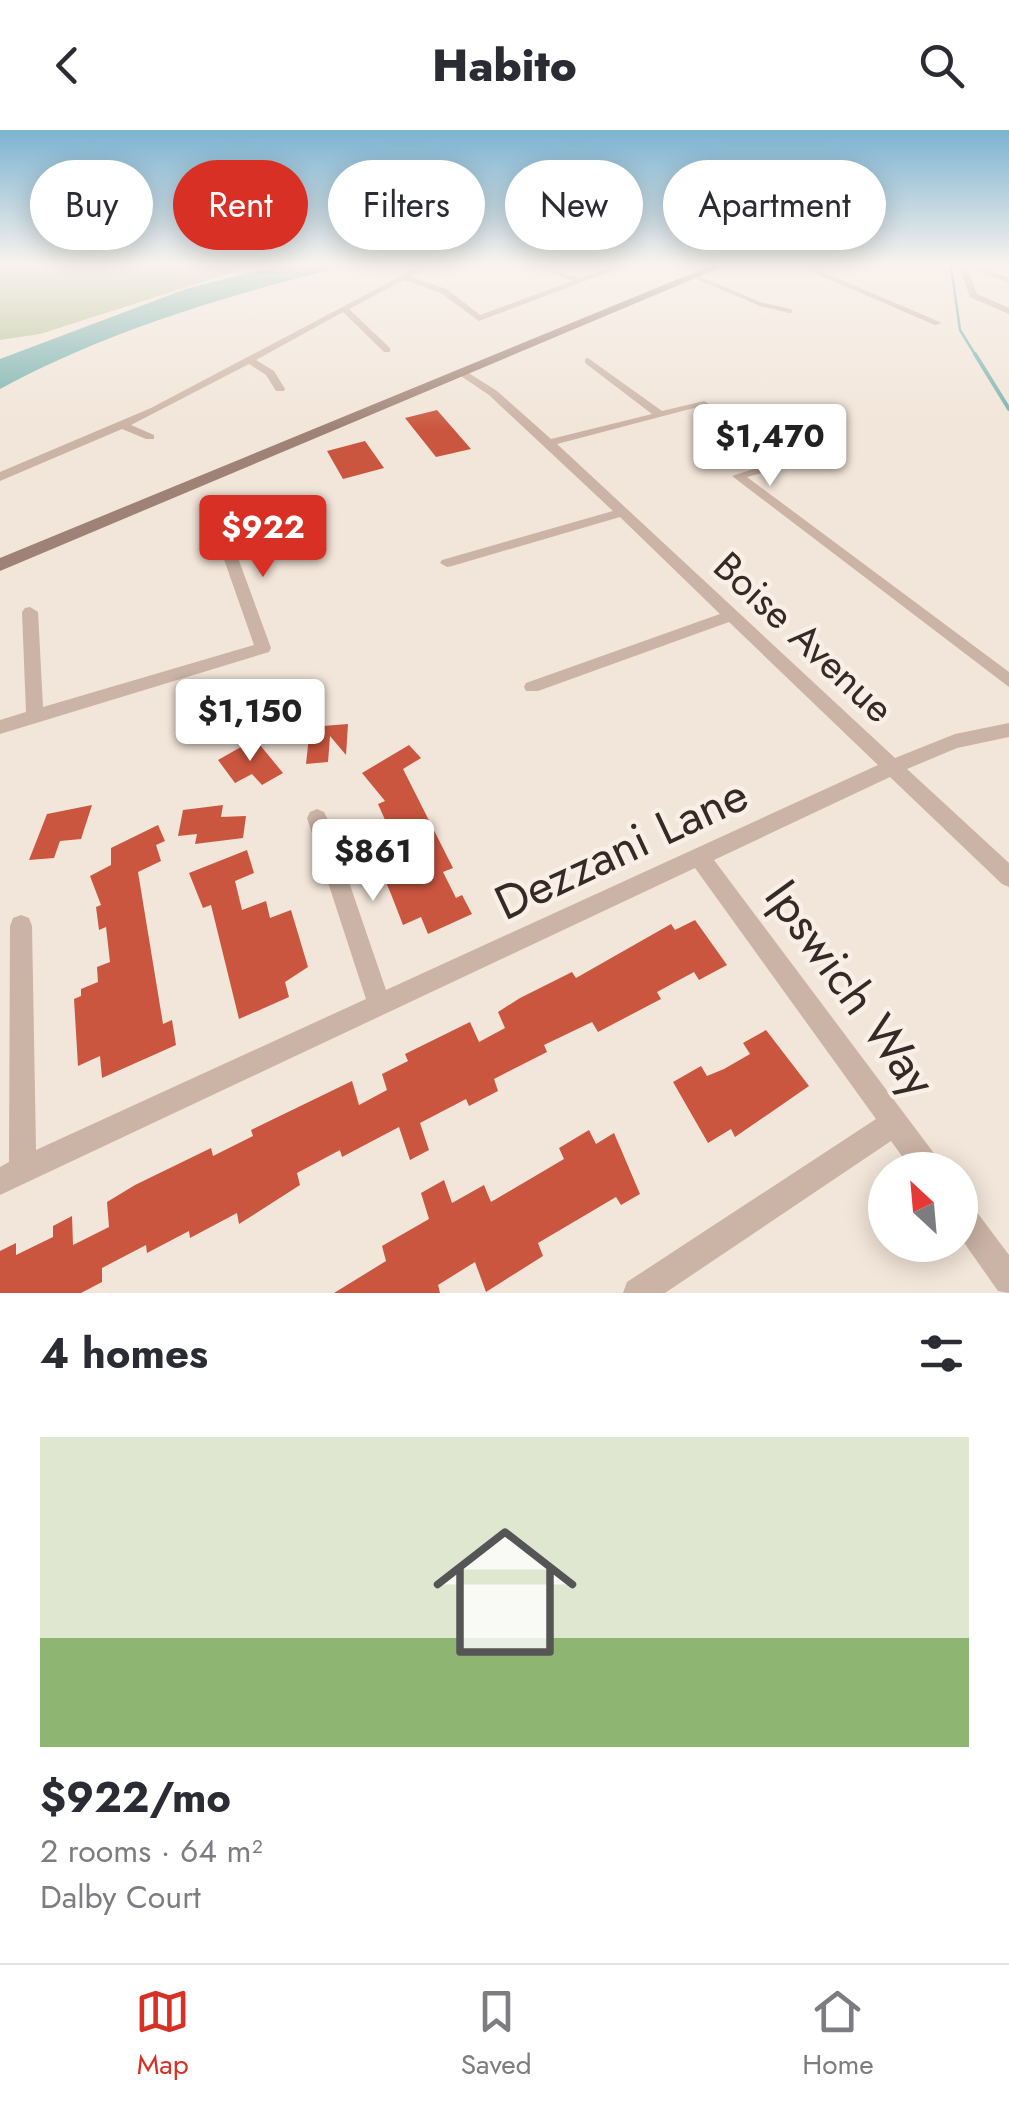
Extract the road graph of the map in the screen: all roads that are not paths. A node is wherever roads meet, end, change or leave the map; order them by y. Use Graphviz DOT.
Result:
graph roads {
  1 [pos="324,320"];
  2 [pos="356,320"];
  3 [pos="586,320"];
  4 [pos="931,320"];
  5 [pos="938,323"];
  6 [pos="386,350"];
  7 [pos="251,361"];
  8 [pos="588,361"];
  9 [pos="460,372"];
  10 [pos="280,389"];
  11 [pos="704,404"];
  12 [pos="660,415"];
  13 [pos="121,426"];
  14 [pos="150,437"];
  15 [pos="549,442"];
  16 [pos="790,461"];
  17 [pos="0,477"];
  18 [pos="623,512"];
  19 [pos="220,528"];
  20 [pos="448,563"];
  21 [pos="0,566"];
  22 [pos="30,612"];
  23 [pos="733,615"];
  24 [pos="1009,682"];
  25 [pos="532,687"];
  26 [pos="34,716"];
  27 [pos="0,727"];
  28 [pos="1009,730"];
  29 [pos="894,767"];
  30 [pos="317,818"];
  31 [pos="700,858"];
  32 [pos="1009,877"];
  33 [pos="21,926"];
  34 [pos="380,1006"];
  35 [pos="894,1123"];
  36 [pos="916,1152"];
  37 [pos="12,1176"];
  38 [pos="978,1238"];
  39 [pos="1009,1280"];
  40 [pos="638,1293"];
  1 -- 7 [label="street"];
  2 -- 6 [label="street"];
  3 -- 9 [label="main road"];
  4 -- 5 [label="street"];
  7 -- 10 [label="street"];
  7 -- 13 [label="street"];
  8 -- 12 [label="street"];
  9 -- 15 [label="street, Boise Avenue"];
  9 -- 21 [label="main road"];
  11 -- 12 [label="street"];
  12 -- 15 [label="street"];
  13 -- 14 [label="street"];
  13 -- 17 [label="street"];
  15 -- 18 [label="street, Boise Avenue"];
  16 -- 24 [label="street"];
  18 -- 20 [label="street"];
  18 -- 23 [label="street, Boise Avenue"];
  19 -- 26 [label="street"];
  22 -- 26 [label="street"];
  23 -- 25 [label="street"];
  23 -- 29 [label="street, Boise Avenue"];
  26 -- 27 [label="street"];
  28 -- 29 [label="street, Dezzani Lane"];
  29 -- 31 [label="street, Dezzani Lane"];
  29 -- 32 [label="street, Boise Avenue"];
  30 -- 34 [label="street"];
  31 -- 34 [label="street, Dezzani Lane"];
  31 -- 35 [label="street, Ipswich Way"];
  33 -- 37 [label="street"];
  34 -- 37 [label="street, Dezzani Lane"];
  35 -- 36 [label="street, Ipswich Way"];
  35 -- 40 [label="street"];
  38 -- 39 [label="street"];
}
